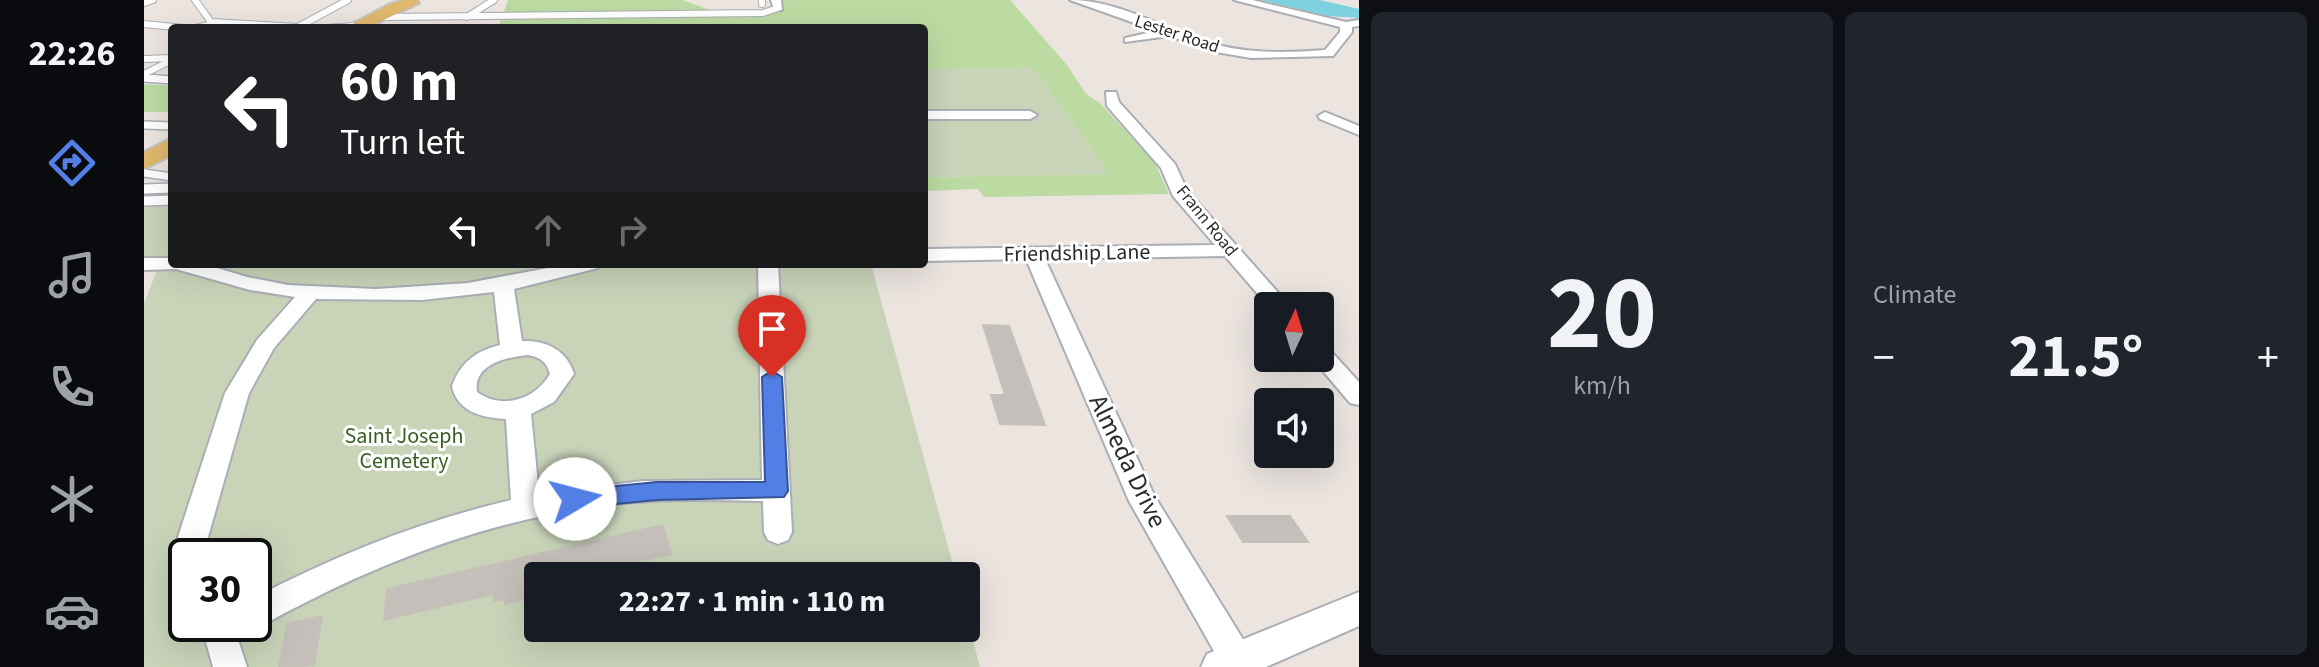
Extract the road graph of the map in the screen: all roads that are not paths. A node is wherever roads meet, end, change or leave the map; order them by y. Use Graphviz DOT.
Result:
graph roads {
  1 [pos="153,0"];
  2 [pos="195,0"];
  3 [pos="348,0"];
  4 [pos="494,0"];
  5 [pos="1075,0"];
  6 [pos="1239,0"];
  7 [pos="407,1"];
  8 [pos="144,3"];
  9 [pos="777,4"];
  10 [pos="386,17"];
  11 [pos="466,17"];
  12 [pos="217,23"];
  13 [pos="144,24"];
  14 [pos="213,24"];
  15 [pos="233,24"];
  16 [pos="304,24"];
  17 [pos="362,24"];
  18 [pos="365,24"];
  19 [pos="1354,24"];
  20 [pos="168,26"];
  21 [pos="1169,33"];
  22 [pos="1129,40"];
  23 [pos="144,59"];
  24 [pos="168,59"];
  25 [pos="168,61"];
  26 [pos="144,76"];
  27 [pos="168,79"];
  28 [pos="1111,95"];
  29 [pos="928,115"];
  30 [pos="1030,115"];
  31 [pos="1325,116"];
  32 [pos="144,125"];
  33 [pos="168,128"];
  34 [pos="1359,131"];
  35 [pos="168,132"];
  36 [pos="168,147"];
  37 [pos="144,148"];
  38 [pos="144,162"];
  39 [pos="144,173"];
  40 [pos="168,176"];
  41 [pos="168,188"];
  42 [pos="144,189"];
  43 [pos="168,200"];
  44 [pos="144,201"];
  45 [pos="1230,250"];
  46 [pos="928,255"];
  47 [pos="1034,255"];
  48 [pos="144,264"];
  49 [pos="168,264"];
  50 [pos="198,268"];
  51 [pos="572,268"];
  52 [pos="768,268"];
  53 [pos="503,283"];
  54 [pos="311,292"];
  55 [pos="1267,292"];
  56 [pos="512,349"];
  57 [pos="1334,369"];
  58 [pos="1359,397"];
  59 [pos="518,409"];
  60 [pos="776,491"];
  61 [pos="526,508"];
  62 [pos="778,532"];
  63 [pos="193,538"];
  64 [pos="272,603"];
  65 [pos="1359,609"];
  66 [pos="227,642"];
  67 [pos="1229,664"];
  68 [pos="230,667"];
  1 -- 8 [label="lane"];
  2 -- 12 [label="lane"];
  3 -- 16 [label="lane"];
  4 -- 11 [label="lane"];
  5 -- 21 [label="street, Lester Road"];
  6 -- 19 [label="street"];
  7 -- 10 [label="main road"];
  7 -- 17 [label="main road"];
  9 -- 11 [label="lane"];
  10 -- 11 [label="lane"];
  10 -- 18 [label="main road"];
  12 -- 14 [label="lane"];
  12 -- 15 [label="lane"];
  13 -- 20 [label="lane"];
  19 -- 21 [label="street, Lester Road"];
  21 -- 22 [label="street"];
  23 -- 24 [label="lane"];
  25 -- 26 [label="lane"];
  26 -- 27 [label="lane"];
  28 -- 45 [label="street, Frann Road"];
  29 -- 30 [label="street"];
  31 -- 34 [label="street"];
  32 -- 33 [label="lane"];
  35 -- 37 [label="main road"];
  36 -- 38 [label="main road"];
  39 -- 40 [label="lane"];
  41 -- 42 [label="lane"];
  43 -- 44 [label="lane"];
  45 -- 47 [label="street, Friendship Lane"];
  45 -- 55 [label="street, Frann Road"];
  46 -- 47 [label="street, Friendship Lane"];
  47 -- 67 [label="street, Almeda Drive"];
  48 -- 49 [label="street"];
  50 -- 54 [label="street"];
  51 -- 53 [label="street"];
  52 -- 60 [label="street"];
  53 -- 54 [label="street"];
  53 -- 56 [label="street"];
  54 -- 63 [label="street"];
  56 -- 59 [label="street"];
  56 -- 59 [label="street"];
  57 -- 58 [label="street"];
  59 -- 61 [label="street"];
  60 -- 61 [label="street"];
  60 -- 62 [label="street"];
  61 -- 64 [label="street"];
  65 -- 67 [label="street"];
  66 -- 68 [label="street"];
}
